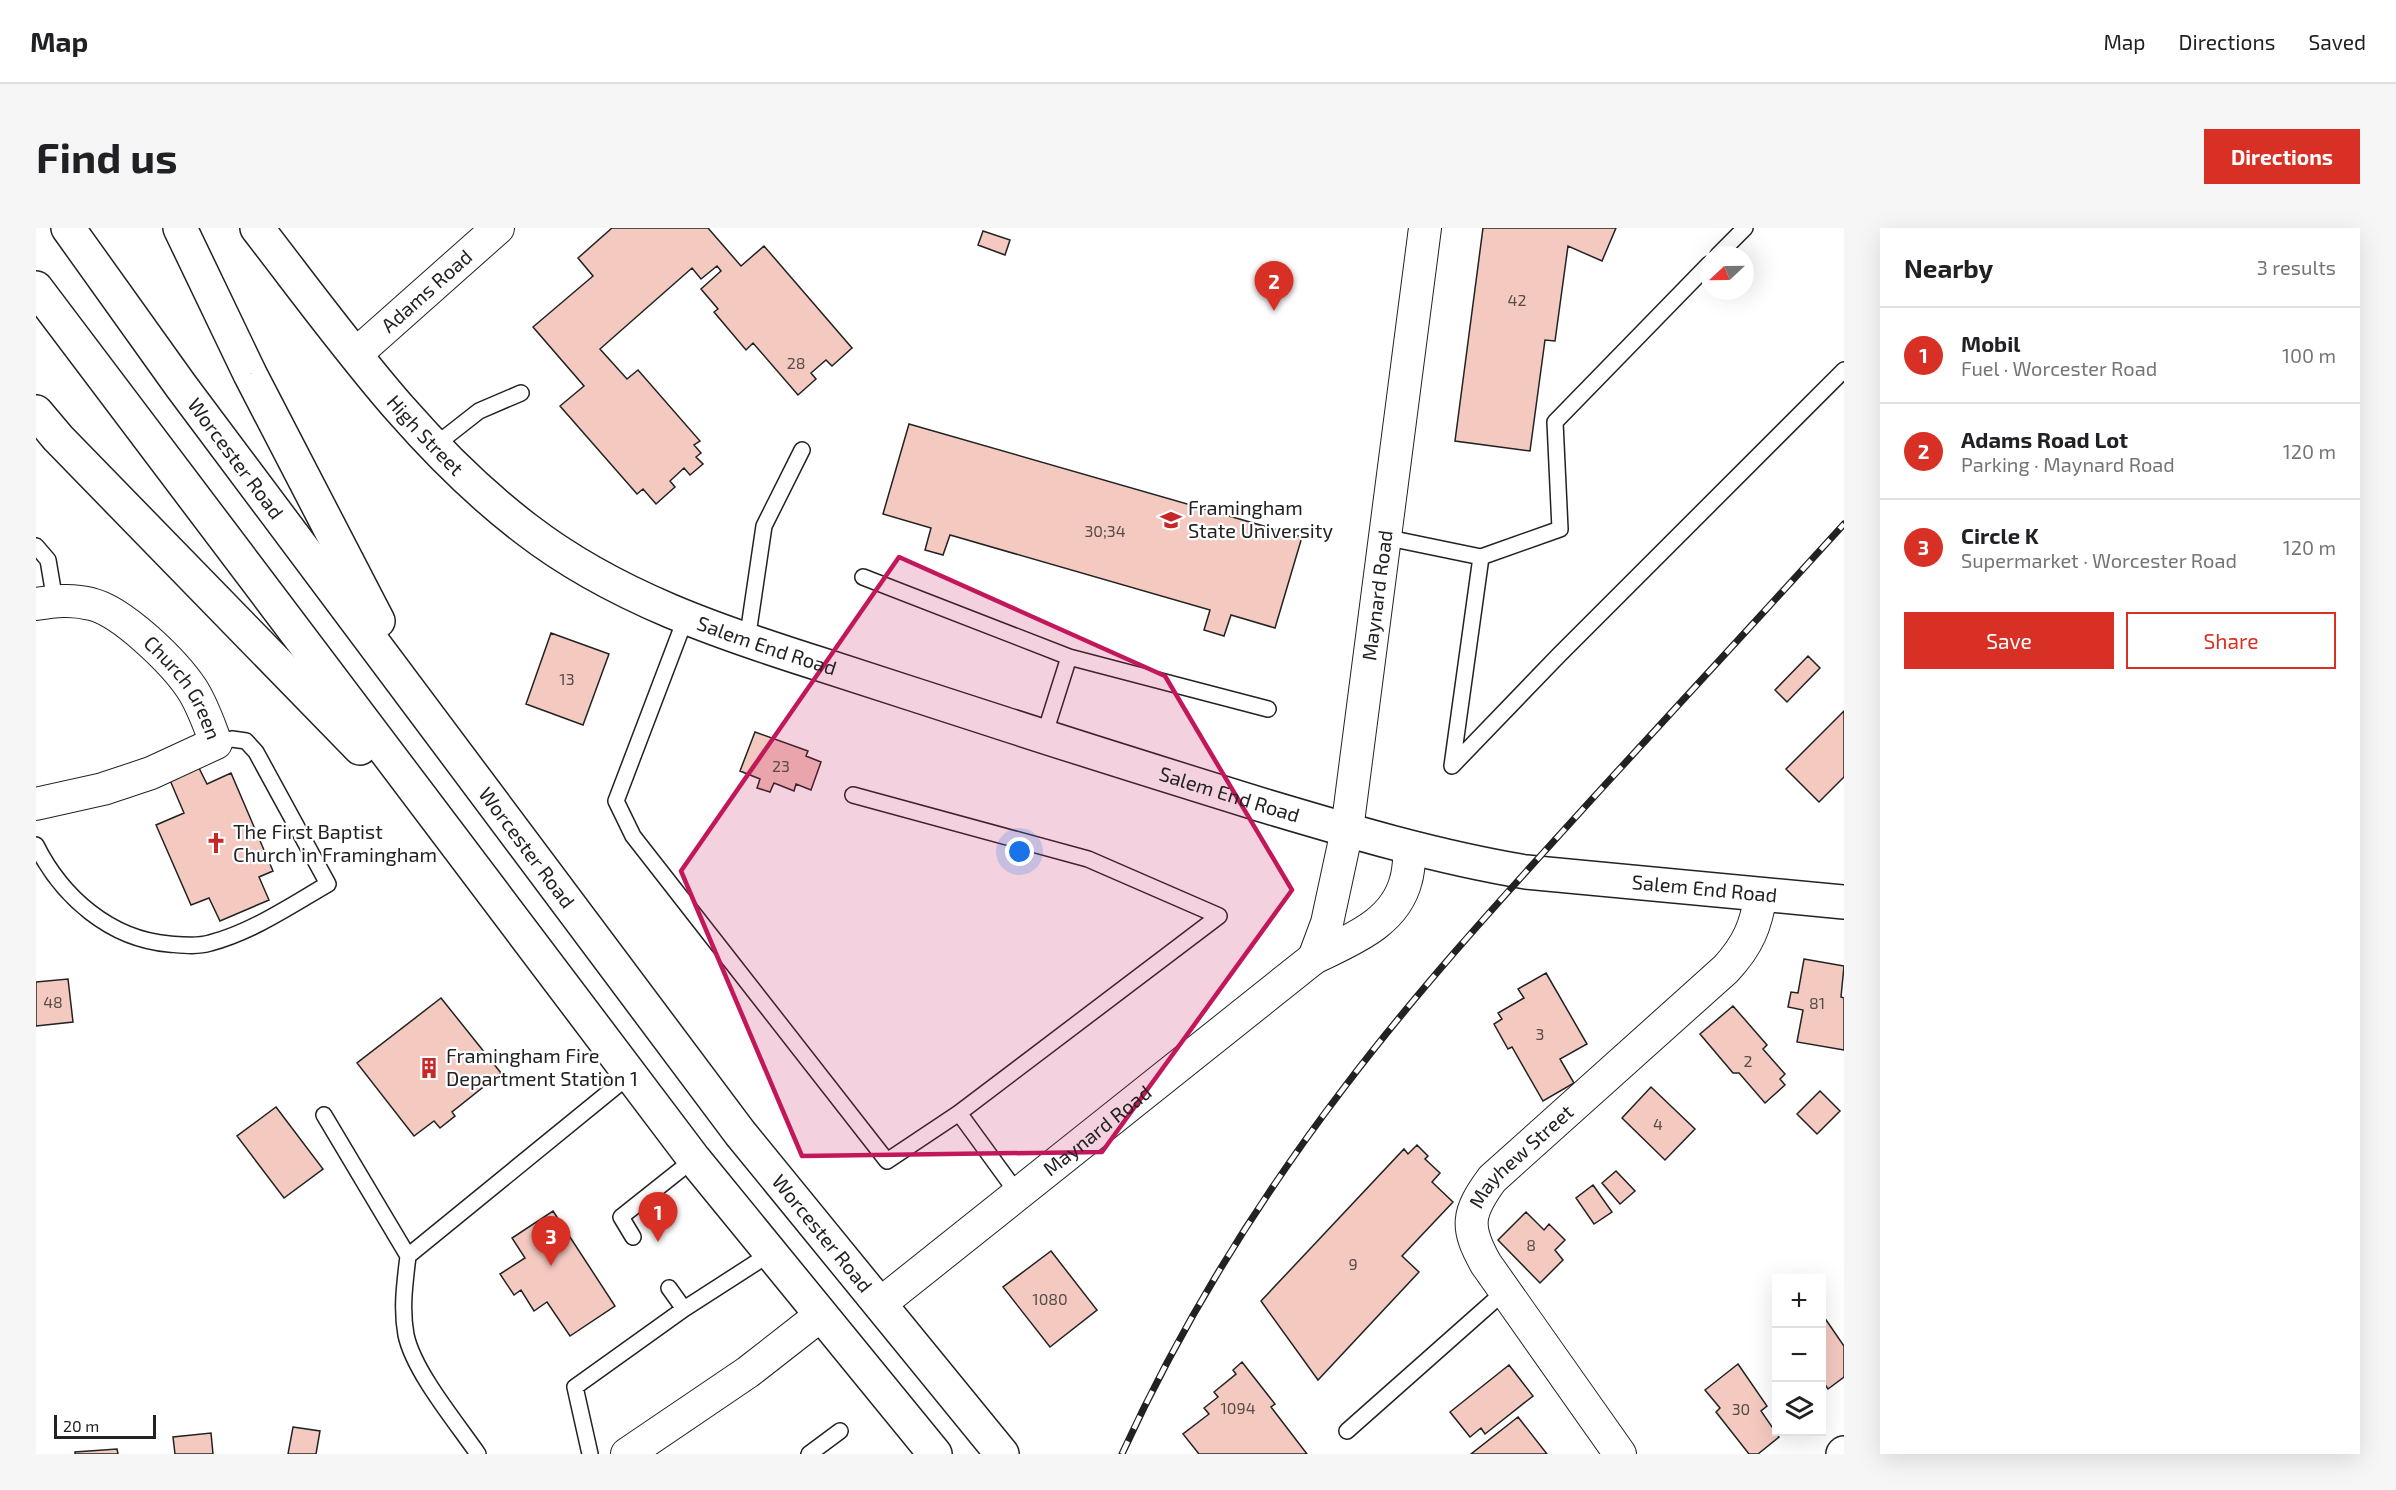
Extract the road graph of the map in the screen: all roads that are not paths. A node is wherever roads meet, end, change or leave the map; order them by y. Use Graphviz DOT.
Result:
graph roads {
  1 [pos="68,228"];
  2 [pos="180,228"];
  3 [pos="257,228"];
  4 [pos="498,228"];
  5 [pos="1425,228"];
  6 [pos="1745,228"];
  7 [pos="1727,246"];
  8 [pos="1700,273"];
  9 [pos="36,288"];
  10 [pos="356,355"];
  11 [pos="1844,370"];
  12 [pos="521,393"];
  13 [pos="36,412"];
  14 [pos="433,447"];
  15 [pos="802,450"];
  16 [pos="1384,537"];
  17 [pos="36,546"];
  18 [pos="1481,557"];
  19 [pos="863,577"];
  20 [pos="636,596"];
  21 [pos="45,603"];
  22 [pos="686,617"];
  23 [pos="747,640"];
  24 [pos="1069,657"];
  25 [pos="1268,709"];
  26 [pos="442,735"];
  27 [pos="1044,736"];
  28 [pos="216,743"];
  29 [pos="853,795"];
  30 [pos="36,804"];
  31 [pos="1347,830"];
  32 [pos="36,845"];
  33 [pos="1410,848"];
  34 [pos="489,889"];
  35 [pos="1761,894"];
  36 [pos="1844,902"];
  37 [pos="1314,958"];
  38 [pos="630,1075"];
  39 [pos="959,1113"];
  40 [pos="324,1115"];
  41 [pos="694,1159"];
  42 [pos="1018,1194"];
  43 [pos="633,1237"];
  44 [pos="771,1253"];
  45 [pos="408,1256"];
  46 [pos="669,1288"];
  47 [pos="1505,1291"];
  48 [pos="880,1304"];
  49 [pos="684,1309"];
  50 [pos="821,1314"];
  51 [pos="840,1431"];
  52 [pos="1347,1431"];
  53 [pos="629,1453"];
  54 [pos="478,1454"];
  55 [pos="590,1454"];
  56 [pos="809,1454"];
  57 [pos="935,1454"];
  58 [pos="1002,1454"];
  59 [pos="1620,1454"];
  1 -- 26 [label="main road, Worcester Road"];
  2 -- 26 [label="main road"];
  3 -- 10 [label="main road, High Street"];
  4 -- 10 [label="street, Adams Road"];
  5 -- 16 [label="street, Maynard Road"];
  6 -- 7 [label="lane"];
  8 -- 18 [label="lane"];
  9 -- 34 [label="main road"];
  10 -- 14 [label="main road, High Street"];
  11 -- 18 [label="lane"];
  12 -- 14 [label="lane"];
  13 -- 34 [label="main road"];
  14 -- 20 [label="main road, High Street"];
  15 -- 23 [label="lane"];
  16 -- 18 [label="lane"];
  16 -- 31 [label="street, Maynard Road"];
  17 -- 21 [label="lane"];
  19 -- 24 [label="lane"];
  20 -- 22 [label="main road, Salem End Road"];
  21 -- 28 [label="street, Church Green"];
  22 -- 23 [label="main road, Salem End Road"];
  22 -- 39 [label="lane"];
  23 -- 27 [label="main road, Salem End Road"];
  24 -- 25 [label="lane"];
  24 -- 27 [label="lane"];
  26 -- 48 [label="main road, Worcester Road"];
  27 -- 31 [label="main road, Salem End Road"];
  28 -- 30 [label="street, Church Green"];
  28 -- 32 [label="lane"];
  29 -- 39 [label="lane"];
  31 -- 33 [label="main road, Salem End Road"];
  31 -- 37 [label="street, Maynard Road"];
  33 -- 35 [label="main road, Salem End Road"];
  33 -- 37 [label="street, Maynard Road"];
  34 -- 38 [label="main road"];
  35 -- 36 [label="main road, Salem End Road"];
  35 -- 47 [label="street, Mayhew Street"];
  37 -- 42 [label="street, Maynard Road"];
  38 -- 41 [label="main road"];
  38 -- 45 [label="lane"];
  39 -- 42 [label="lane"];
  40 -- 45 [label="lane"];
  41 -- 43 [label="lane"];
  41 -- 44 [label="main road"];
  42 -- 48 [label="street, Maynard Road"];
  44 -- 49 [label="lane"];
  44 -- 50 [label="main road"];
  45 -- 54 [label="lane"];
  46 -- 49 [label="lane"];
  47 -- 52 [label="lane"];
  47 -- 59 [label="street, Mayhew Street"];
  48 -- 58 [label="main road, Worcester Road"];
  49 -- 55 [label="lane"];
  50 -- 53 [label="street"];
  50 -- 57 [label="main road"];
  51 -- 56 [label="lane"];
}
